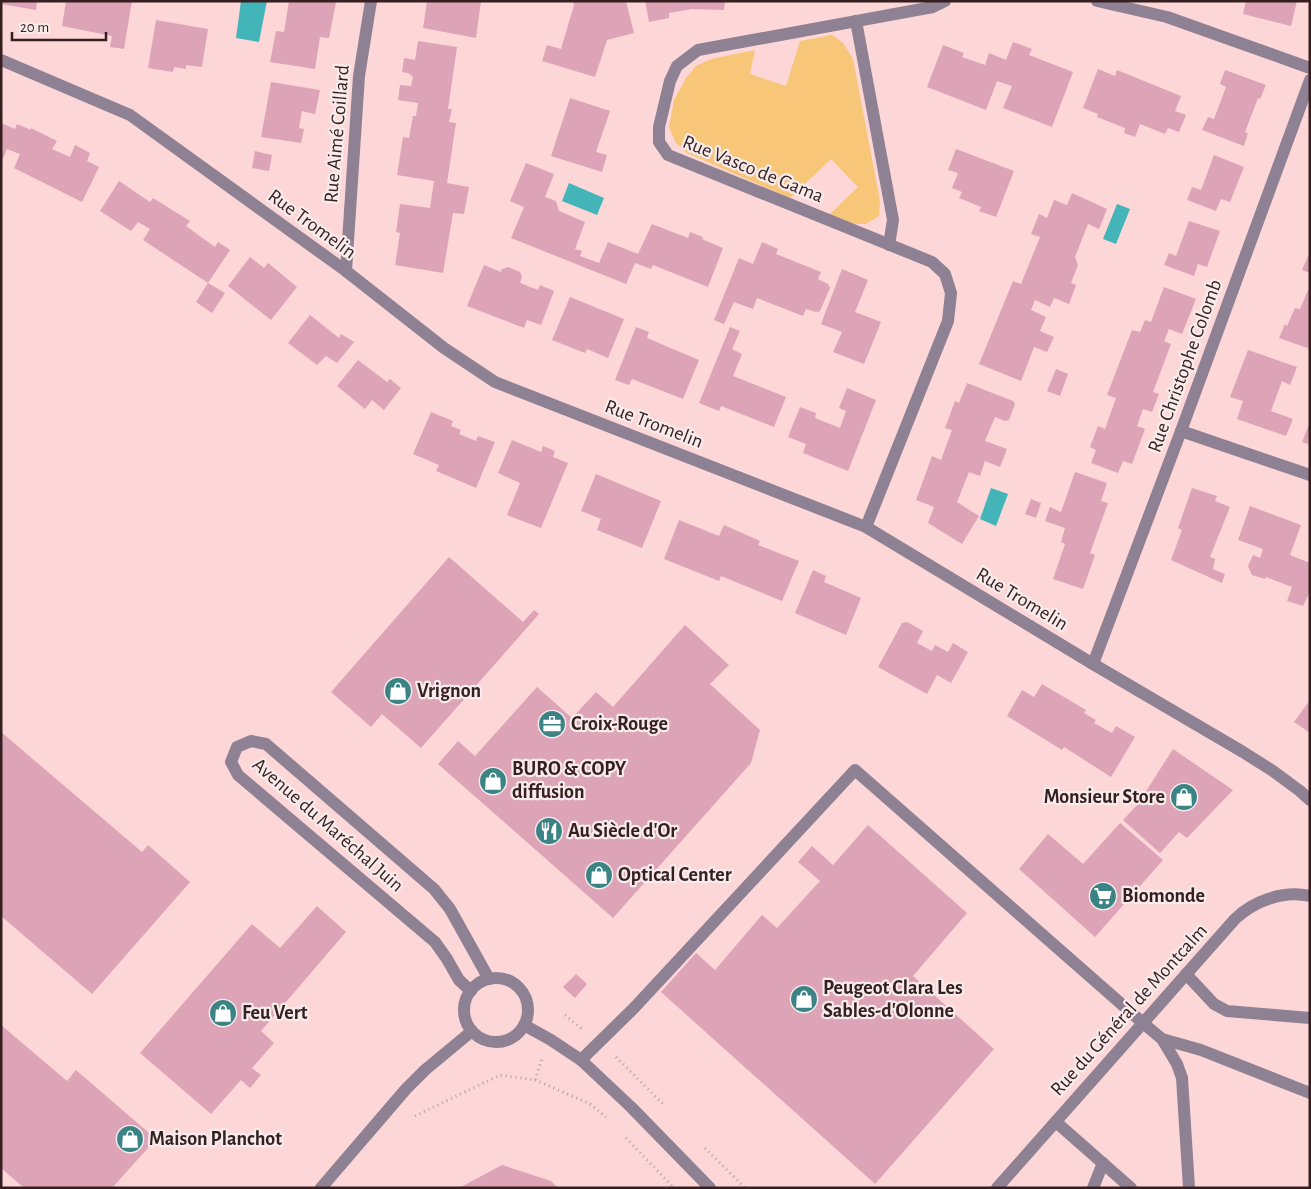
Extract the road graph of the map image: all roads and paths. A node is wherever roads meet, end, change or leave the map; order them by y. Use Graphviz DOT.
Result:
graph roads {
  1 [pos="371,1"];
  2 [pos="945,1"];
  3 [pos="1097,1"];
  4 [pos="856,21"];
  5 [pos="1,60"];
  6 [pos="1310,68"];
  7 [pos="1310,80"];
  8 [pos="889,244"];
  9 [pos="346,271"];
  10 [pos="1181,431"];
  11 [pos="1310,475"];
  12 [pos="866,528"];
  13 [pos="1093,664"];
  14 [pos="1310,800"];
  15 [pos="1310,896"];
  16 [pos="1186,974"];
  17 [pos="489,979"];
  18 [pos="471,991"];
  19 [pos="1310,1018"];
  20 [pos="1143,1024"];
  21 [pos="524,1025"];
  22 [pos="472,1031"];
  23 [pos="1162,1039"];
  24 [pos="542,1059"];
  25 [pos="581,1060"];
  26 [pos="535,1080"];
  27 [pos="1310,1093"];
  28 [pos="409,1119"];
  29 [pos="609,1120"];
  30 [pos="1056,1122"];
  31 [pos="622,1134"];
  32 [pos="1103,1163"];
  33 [pos="1124,1185"];
  34 [pos="321,1188"];
  35 [pos="674,1188"];
  36 [pos="710,1188"];
  37 [pos="997,1188"];
  38 [pos="1093,1188"];
  39 [pos="1189,1188"];
  1 -- 9 [label="street, Rue Aimé Coillard"];
  2 -- 4 [label="street, Rue Vasco de Gama"];
  3 -- 6 [label="street"];
  4 -- 8 [label="street"];
  4 -- 8 [label="street, Rue Vasco de Gama"];
  5 -- 9 [label="street, Rue Tromelin"];
  7 -- 10 [label="street, Rue Christophe Colomb"];
  8 -- 12 [label="street, Rue Vasco de Gama"];
  9 -- 12 [label="street, Rue Tromelin"];
  10 -- 11 [label="street"];
  10 -- 13 [label="street, Rue Christophe Colomb"];
  12 -- 13 [label="street, Rue Tromelin"];
  13 -- 14 [label="street, Rue Tromelin"];
  15 -- 16 [label="street, Rue du Général de Montcalm"];
  16 -- 19 [label="street"];
  16 -- 20 [label="street, Rue du Général de Montcalm"];
  17 -- 18 [label="street"];
  17 -- 18 [label="street, Avenue du Maréchal Juin"];
  17 -- 21 [label="street"];
  18 -- 22 [label="street"];
  20 -- 23 [label="street"];
  20 -- 25 [label="street"];
  20 -- 30 [label="street, Rue du Général de Montcalm"];
  21 -- 22 [label="street"];
  21 -- 25 [label="street"];
  22 -- 34 [label="street"];
  23 -- 27 [label="street"];
  23 -- 39 [label="street"];
  24 -- 26 [label="path"];
  25 -- 36 [label="street"];
  26 -- 28 [label="path"];
  26 -- 29 [label="path"];
  30 -- 32 [label="street"];
  30 -- 37 [label="street, Rue du Général de Montcalm"];
  31 -- 35 [label="path"];
  32 -- 33 [label="street"];
  32 -- 38 [label="street"];
}
